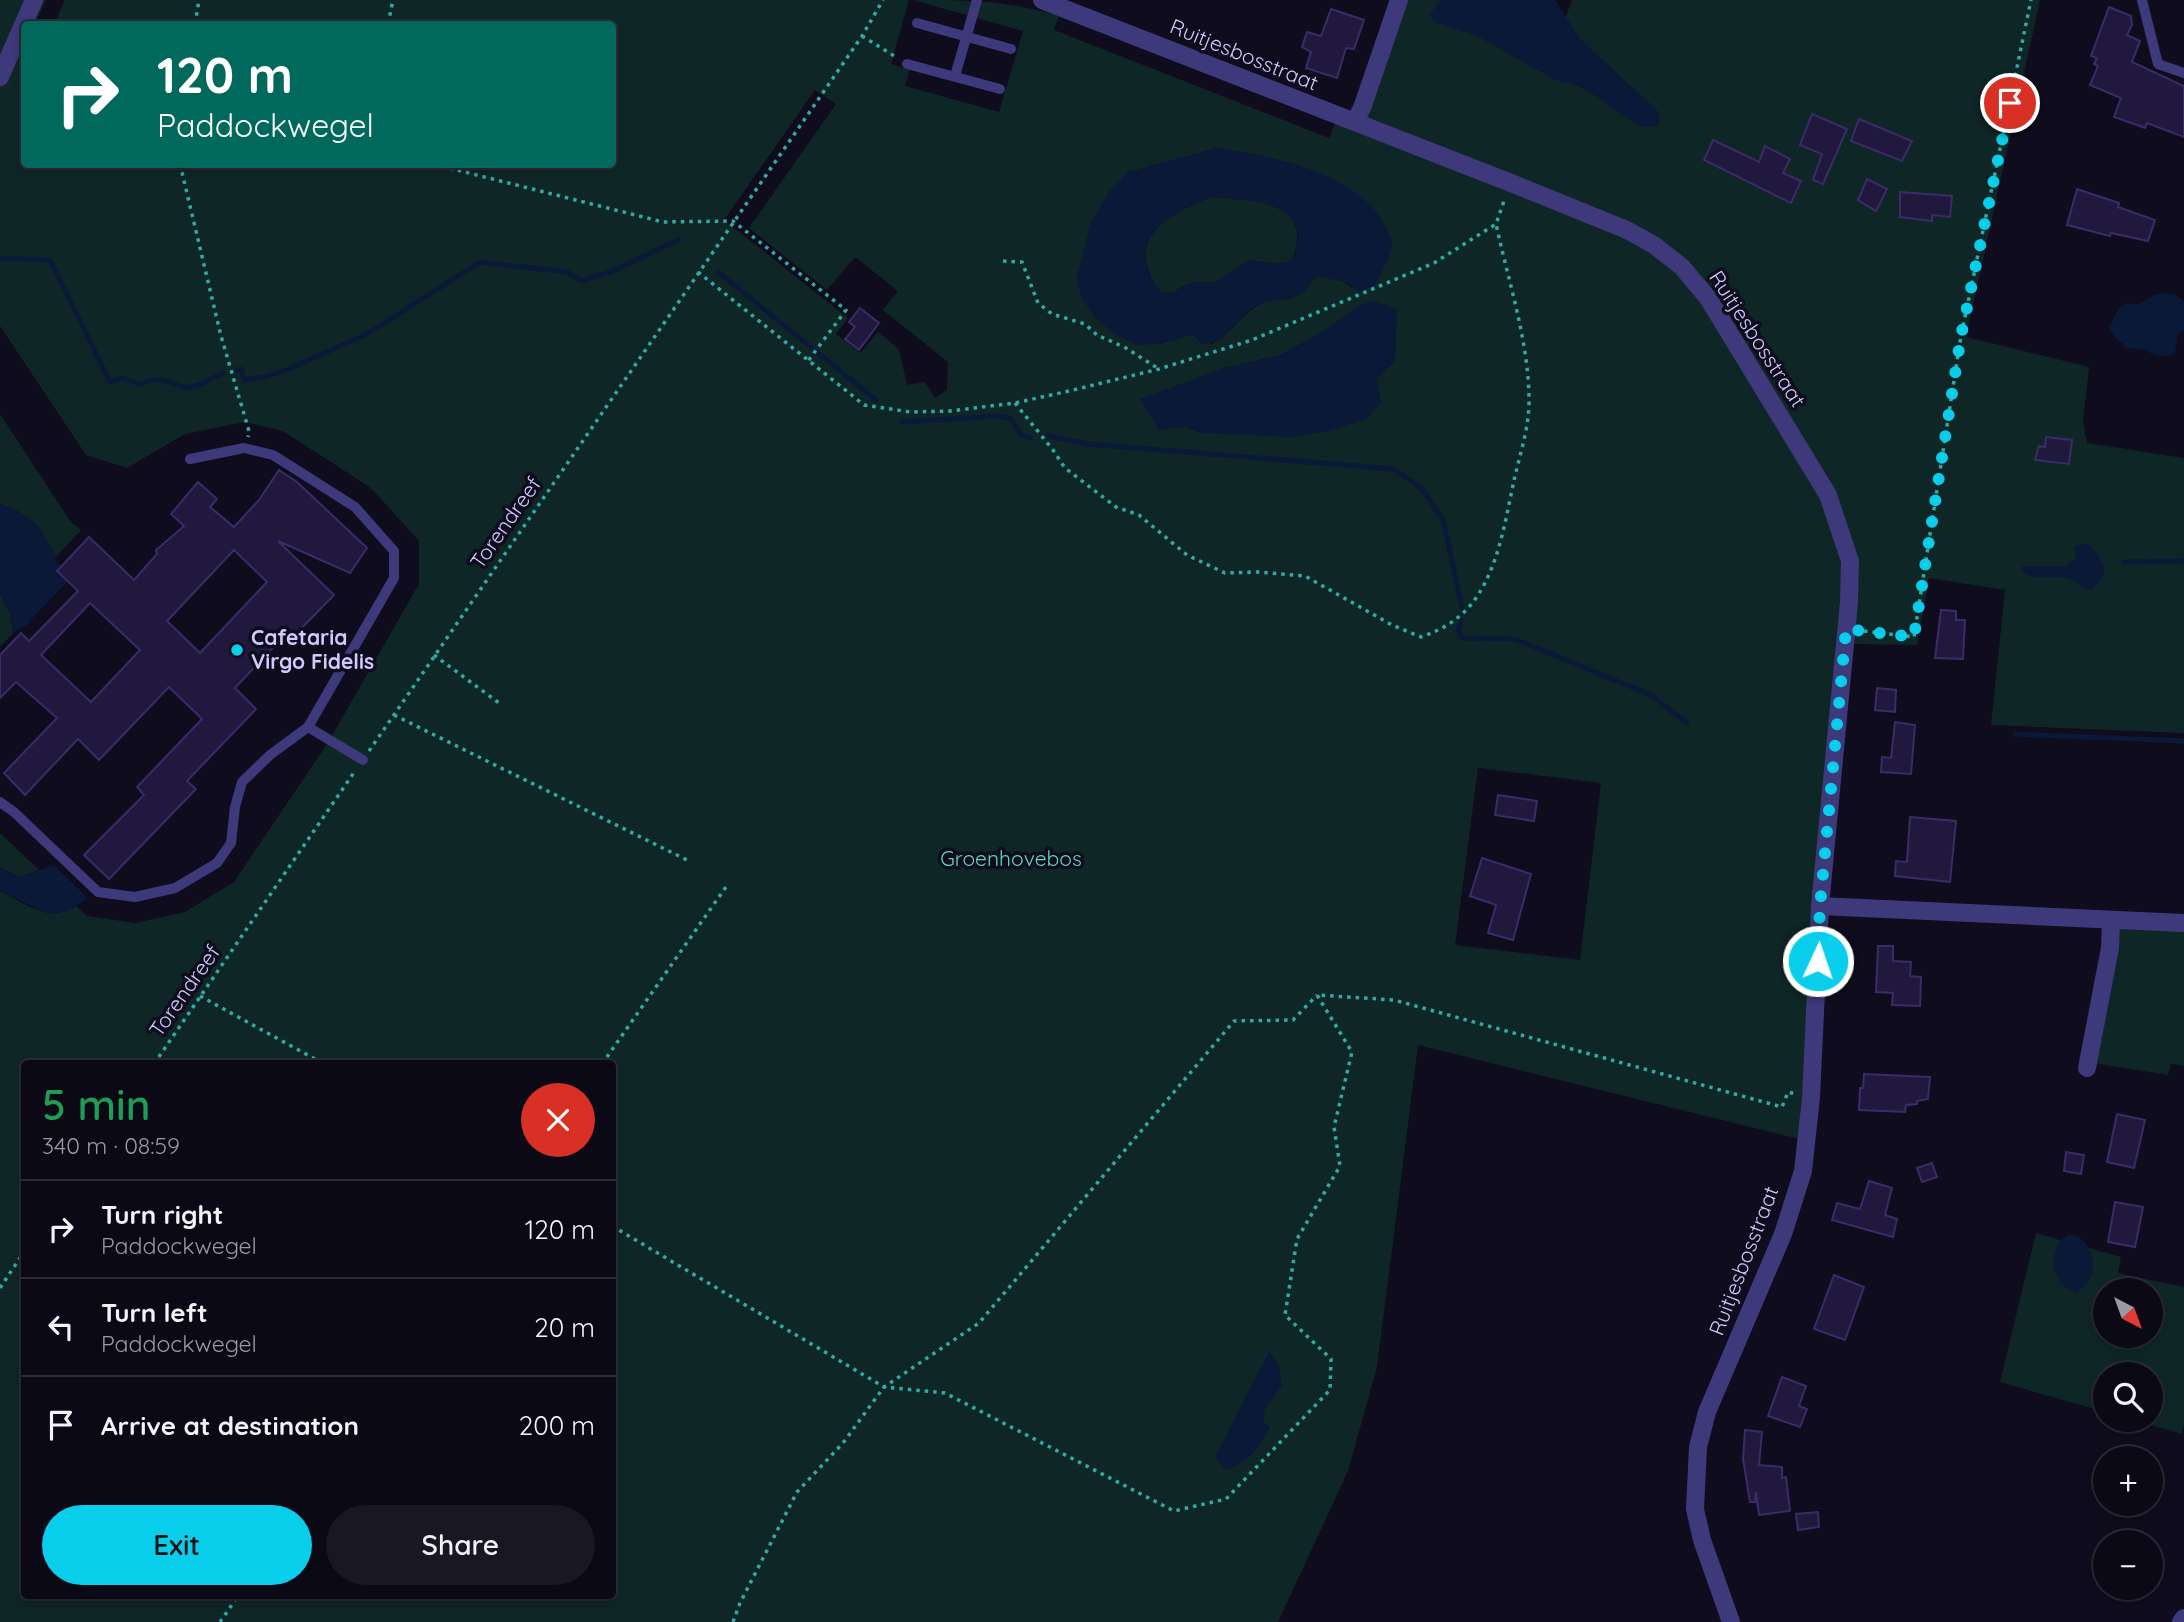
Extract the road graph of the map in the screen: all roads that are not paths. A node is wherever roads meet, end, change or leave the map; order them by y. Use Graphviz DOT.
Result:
graph roads {
  1 [pos="34,0"];
  2 [pos="977,0"];
  3 [pos="1042,0"];
  4 [pos="1399,0"];
  5 [pos="2142,0"];
  6 [pos="25,21"];
  7 [pos="918,23"];
  8 [pos="21,29"];
  9 [pos="966,36"];
  10 [pos="1011,49"];
  11 [pos="907,64"];
  12 [pos="2184,73"];
  13 [pos="955,76"];
  14 [pos="0,77"];
  15 [pos="1000,89"];
  16 [pos="1355,121"];
  17 [pos="190,459"];
  18 [pos="308,727"];
  19 [pos="363,760"];
  20 [pos="0,802"];
  21 [pos="1820,906"];
  22 [pos="2111,919"];
  23 [pos="2184,923"];
  24 [pos="2087,1068"];
  25 [pos="1731,1622"];
  1 -- 6 [label="street"];
  2 -- 9 [label="lane"];
  3 -- 16 [label="street, Ruitjesbosstraat"];
  4 -- 16 [label="street"];
  5 -- 12 [label="lane"];
  7 -- 9 [label="lane"];
  8 -- 14 [label="street"];
  9 -- 10 [label="lane"];
  9 -- 13 [label="lane"];
  11 -- 13 [label="lane"];
  13 -- 15 [label="lane"];
  16 -- 21 [label="street, Ruitjesbosstraat"];
  17 -- 18 [label="lane"];
  18 -- 19 [label="lane"];
  18 -- 20 [label="lane"];
  21 -- 22 [label="street"];
  21 -- 25 [label="street, Ruitjesbosstraat"];
  22 -- 23 [label="street"];
  22 -- 24 [label="street"];
}
